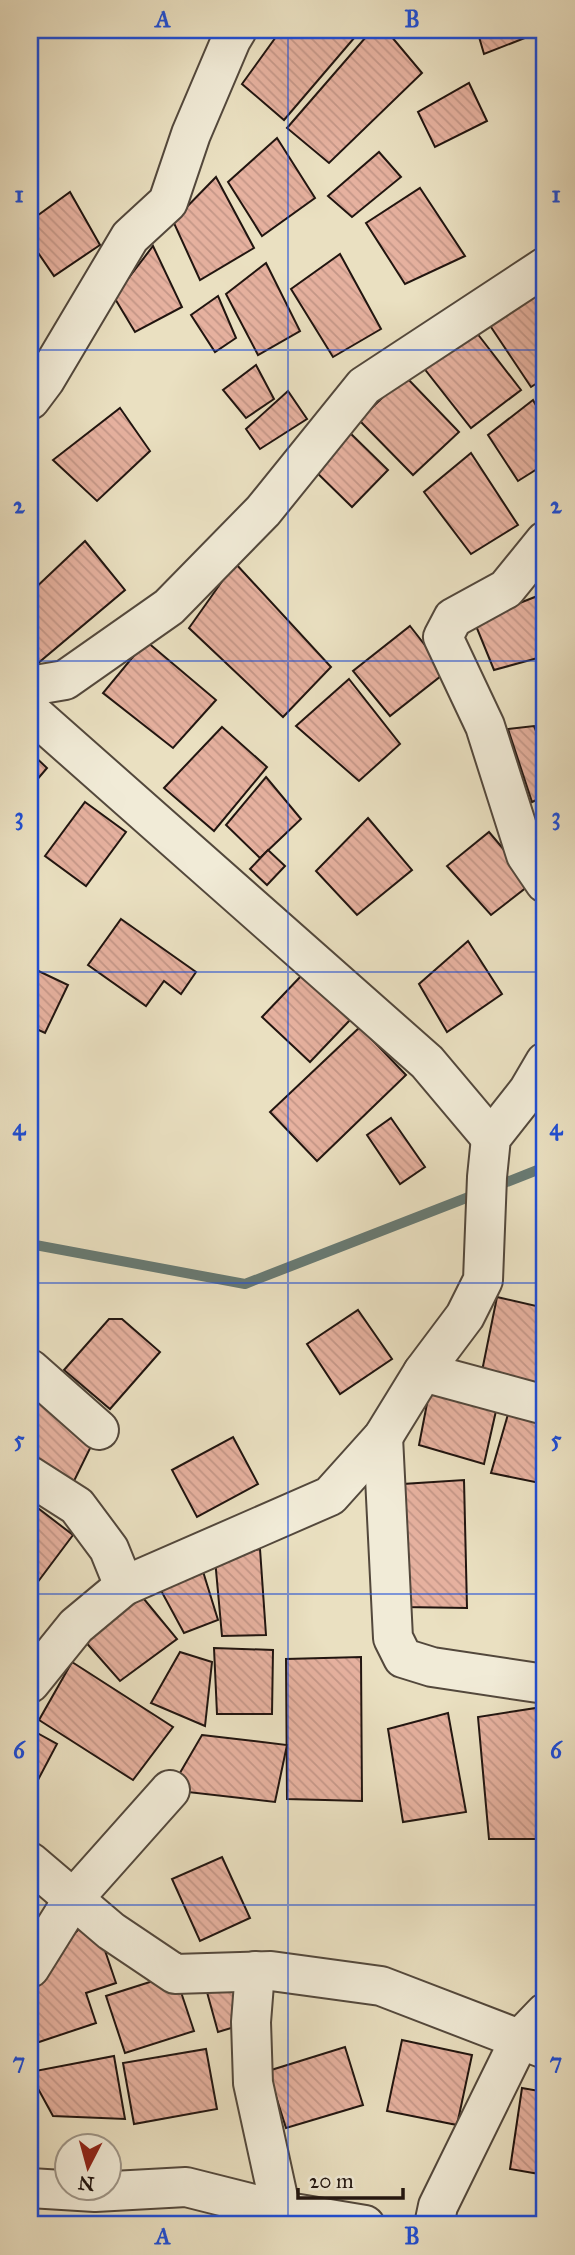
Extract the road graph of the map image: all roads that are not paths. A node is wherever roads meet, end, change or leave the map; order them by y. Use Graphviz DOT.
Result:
graph roads {
  1 [pos="237,30"];
  2 [pos="545,267"];
  3 [pos="30,400"];
  4 [pos="545,541"];
  5 [pos="30,686"];
  6 [pos="30,711"];
  7 [pos="545,883"];
  8 [pos="545,1062"];
  9 [pos="491,1138"];
  10 [pos="30,1369"];
  11 [pos="423,1372"];
  12 [pos="545,1405"];
  13 [pos="99,1430"];
  14 [pos="383,1437"];
  15 [pos="30,1476"];
  16 [pos="124,1586"];
  17 [pos="30,1683"];
  18 [pos="545,1684"];
  19 [pos="170,1790"];
  20 [pos="30,1863"];
  21 [pos="73,1899"];
  22 [pos="30,1968"];
  23 [pos="255,1970"];
  24 [pos="537,2034"];
  25 [pos="30,2188"];
  26 [pos="281,2211"];
  27 [pos="365,2225"];
  28 [pos="434,2225"];
  1 -- 3 [label="street"];
  2 -- 5 [label="street"];
  4 -- 7 [label="street"];
  6 -- 9 [label="street"];
  8 -- 9 [label="street"];
  9 -- 11 [label="street"];
  10 -- 13 [label="street"];
  11 -- 12 [label="street"];
  11 -- 14 [label="street"];
  14 -- 16 [label="street"];
  14 -- 18 [label="street"];
  15 -- 16 [label="street"];
  16 -- 17 [label="street"];
  19 -- 21 [label="street"];
  20 -- 21 [label="street"];
  21 -- 22 [label="street"];
  21 -- 23 [label="street"];
  23 -- 24 [label="street"];
  23 -- 26 [label="street"];
  24 -- 28 [label="street"];
  25 -- 26 [label="street"];
  26 -- 27 [label="street"];
}
